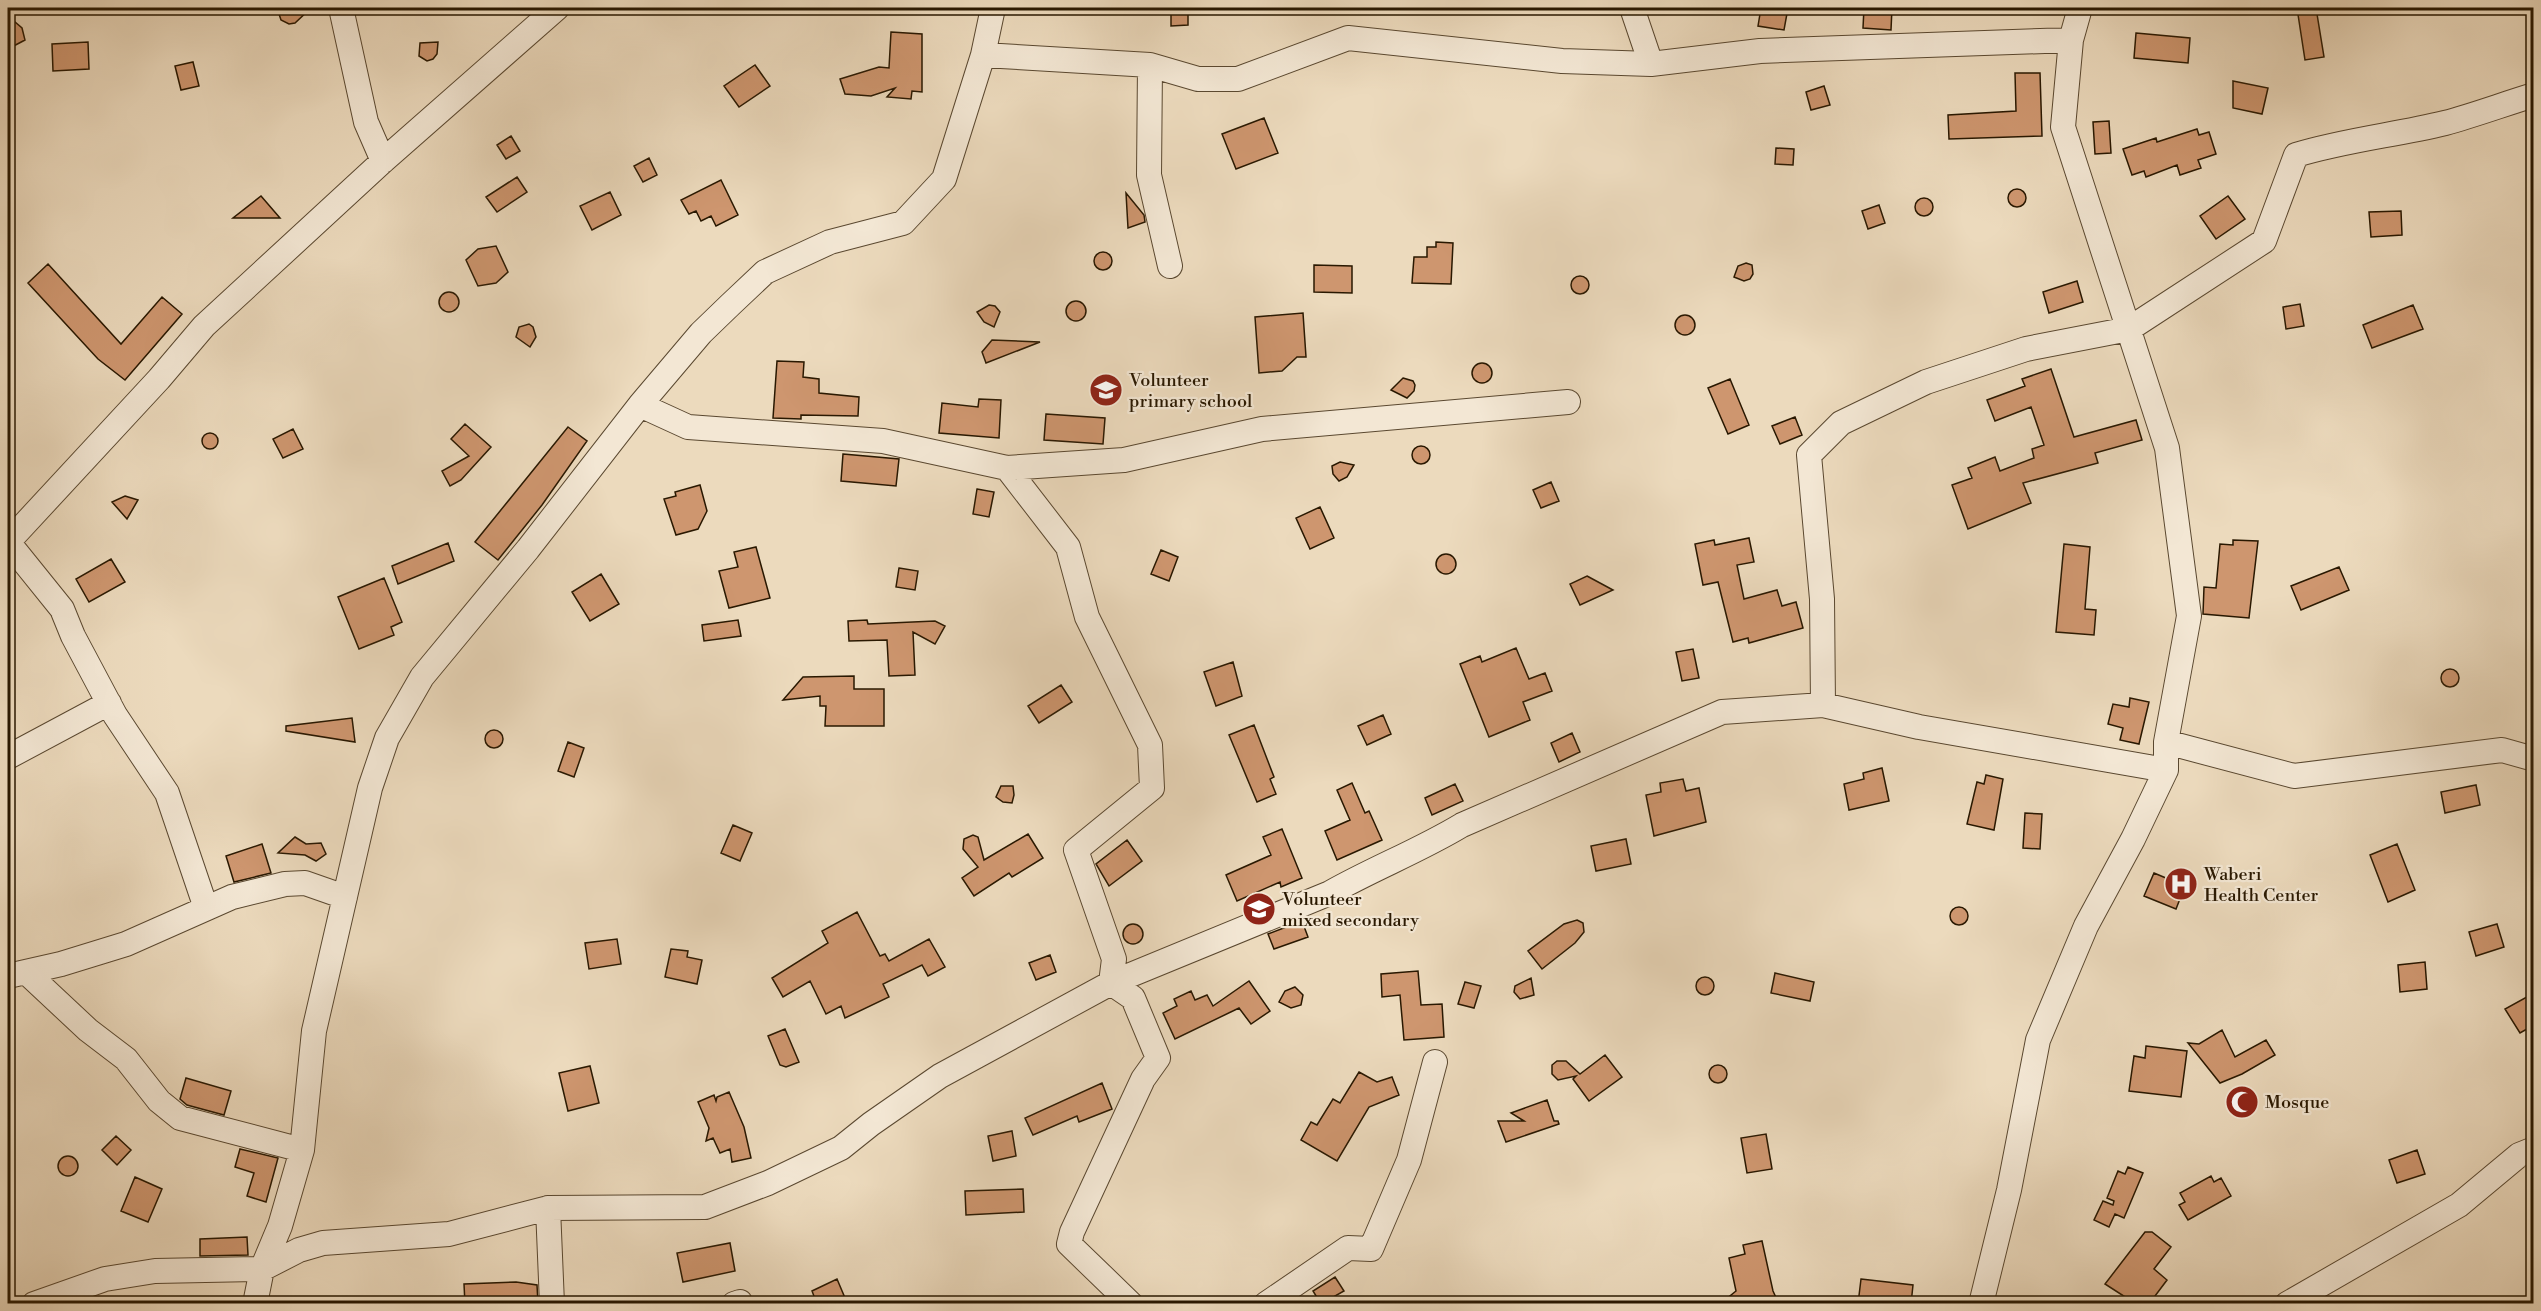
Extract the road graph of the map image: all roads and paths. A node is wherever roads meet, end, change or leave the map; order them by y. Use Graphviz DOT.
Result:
graph roads {
  1 [pos="341,8"];
  2 [pos="557,8"];
  3 [pos="993,8"];
  4 [pos="1632,8"];
  5 [pos="2080,8"];
  6 [pos="2071,40"];
  7 [pos="984,55"];
  8 [pos="1651,64"];
  9 [pos="1150,65"];
  10 [pos="2534,95"];
  11 [pos="383,161"];
  12 [pos="1170,266"];
  13 [pos="2129,329"];
  14 [pos="1568,402"];
  15 [pos="640,405"];
  16 [pos="1007,468"];
  17 [pos="8,542"];
  18 [pos="109,704"];
  19 [pos="1823,705"];
  20 [pos="2166,742"];
  21 [pos="8,757"];
  22 [pos="2534,759"];
  23 [pos="2166,770"];
  24 [pos="345,897"];
  25 [pos="206,908"];
  26 [pos="17,974"];
  27 [pos="1111,983"];
  28 [pos="1435,1062"];
  29 [pos="2534,1149"];
  30 [pos="302,1150"];
  31 [pos="548,1208"];
  32 [pos="262,1269"];
  33 [pos="34,1304"];
  34 [pos="255,1304"];
  35 [pos="552,1304"];
  36 [pos="1131,1304"];
  37 [pos="1266,1304"];
  38 [pos="1982,1304"];
  39 [pos="2287,1304"];
  1 -- 11 [label="street"];
  2 -- 11 [label="street"];
  3 -- 7 [label="street"];
  4 -- 8 [label="street"];
  5 -- 6 [label="street"];
  6 -- 8 [label="street"];
  6 -- 13 [label="street"];
  7 -- 9 [label="street"];
  7 -- 15 [label="street"];
  8 -- 9 [label="street"];
  9 -- 12 [label="street"];
  10 -- 13 [label="street"];
  11 -- 17 [label="street"];
  13 -- 19 [label="street"];
  13 -- 20 [label="street"];
  14 -- 16 [label="street"];
  15 -- 16 [label="street"];
  15 -- 24 [label="street"];
  16 -- 27 [label="street"];
  17 -- 18 [label="street"];
  18 -- 21 [label="street"];
  18 -- 25 [label="street"];
  19 -- 23 [label="street"];
  19 -- 27 [label="street"];
  20 -- 22 [label="street"];
  20 -- 23 [label="street"];
  23 -- 38 [label="street"];
  24 -- 25 [label="street"];
  24 -- 30 [label="street"];
  25 -- 26 [label="street"];
  26 -- 30 [label="street"];
  27 -- 31 [label="street"];
  27 -- 36 [label="street"];
  28 -- 37 [label="street"];
  29 -- 39 [label="street"];
  30 -- 32 [label="street"];
  31 -- 32 [label="street"];
  31 -- 35 [label="street"];
  32 -- 33 [label="street"];
  32 -- 34 [label="street"];
}
